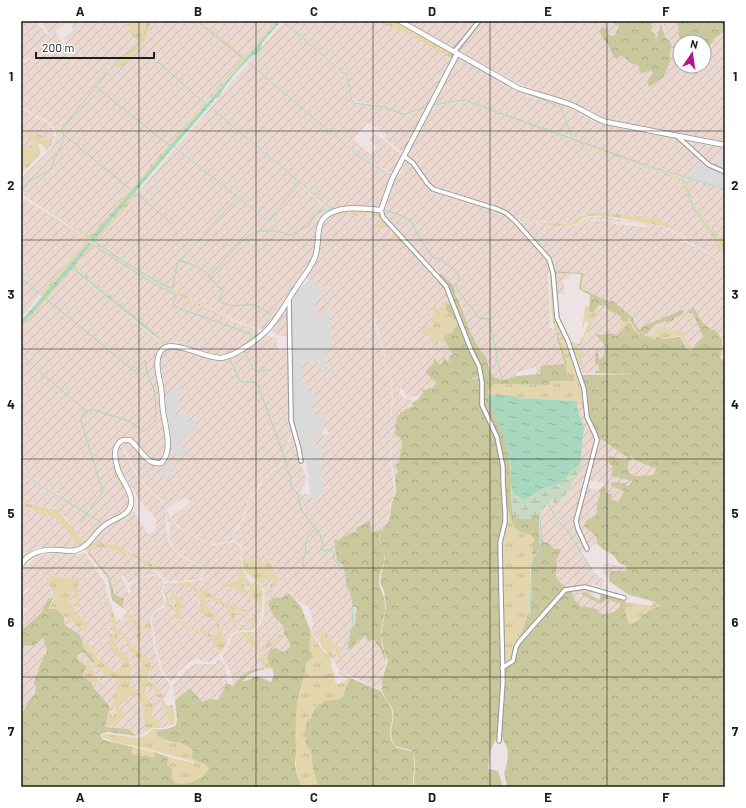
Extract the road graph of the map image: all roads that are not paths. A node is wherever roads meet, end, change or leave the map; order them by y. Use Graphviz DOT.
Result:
graph roads {
  1 [pos="400,21"];
  2 [pos="479,21"];
  3 [pos="456,53"];
  4 [pos="677,136"];
  5 [pos="725,145"];
  6 [pos="404,157"];
  7 [pos="725,172"];
  8 [pos="381,210"];
  9 [pos="289,299"];
  10 [pos="301,461"];
  11 [pos="587,549"];
  12 [pos="21,565"];
  13 [pos="624,598"];
  14 [pos="502,668"];
  15 [pos="499,741"];
  1 -- 3 [label="street"];
  2 -- 3 [label="street"];
  3 -- 4 [label="street"];
  3 -- 6 [label="street"];
  4 -- 5 [label="street"];
  4 -- 7 [label="street"];
  6 -- 8 [label="street"];
  6 -- 11 [label="street"];
  8 -- 9 [label="street"];
  8 -- 14 [label="street"];
  9 -- 10 [label="street"];
  9 -- 12 [label="street"];
  13 -- 14 [label="street"];
  14 -- 15 [label="street"];
}
